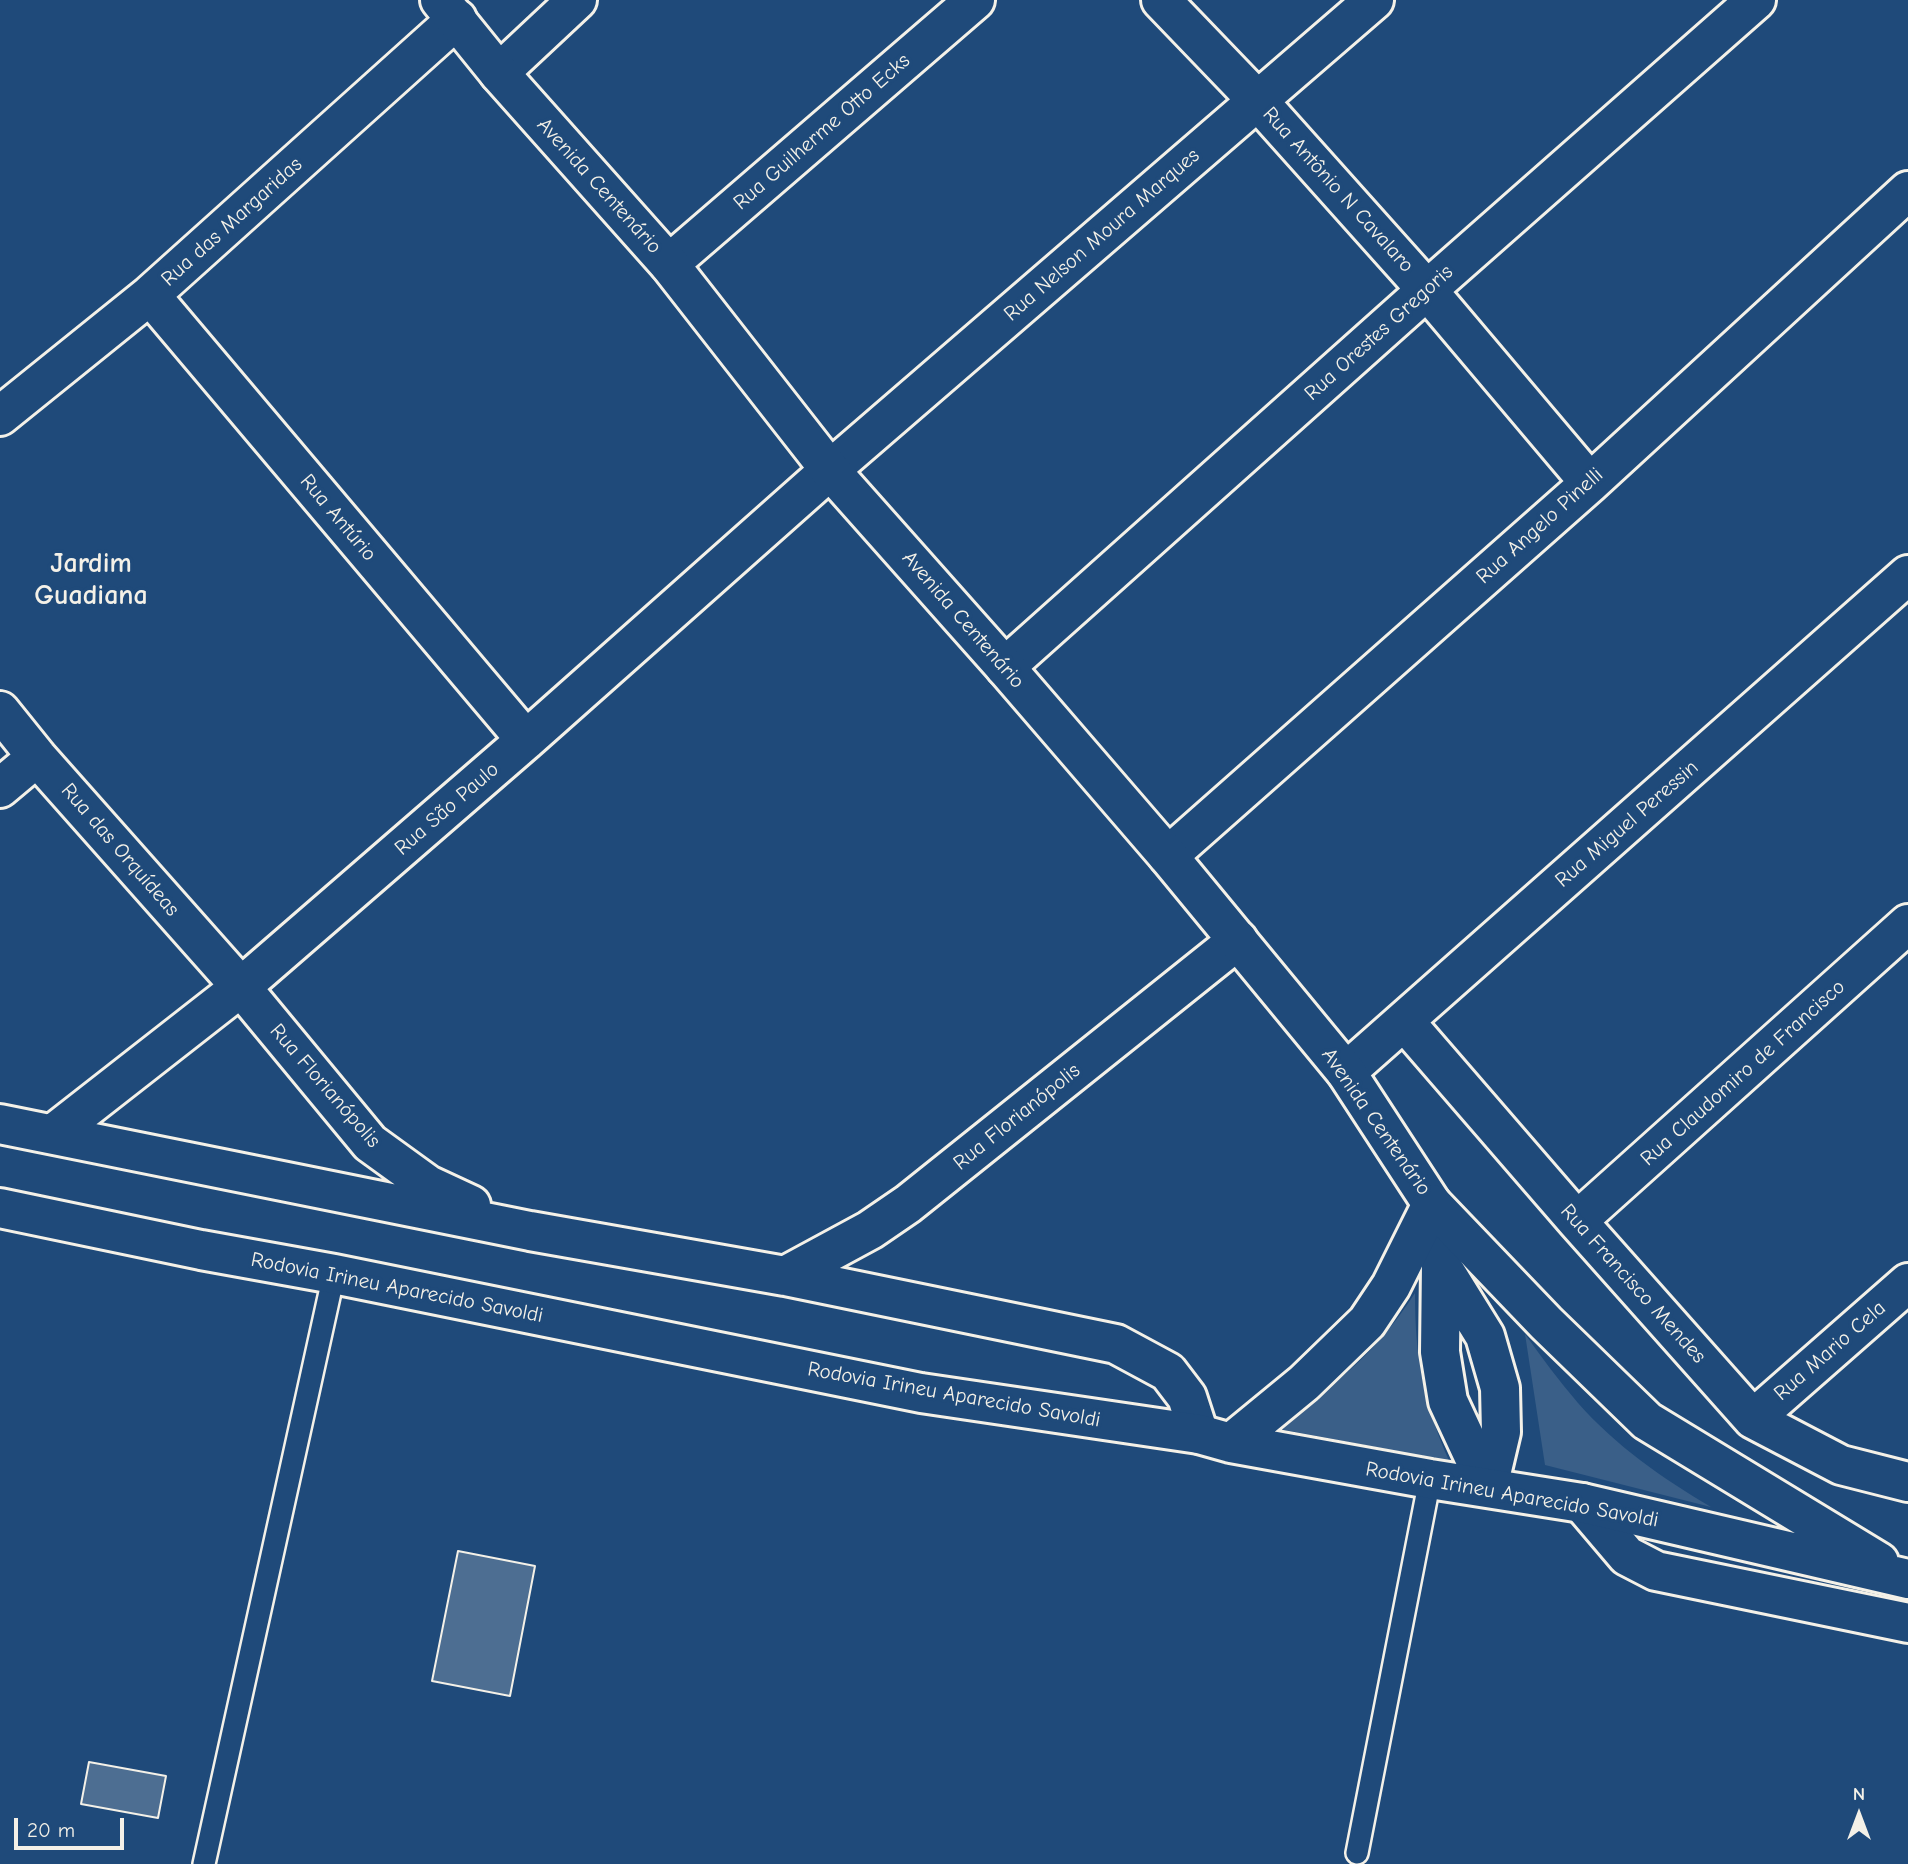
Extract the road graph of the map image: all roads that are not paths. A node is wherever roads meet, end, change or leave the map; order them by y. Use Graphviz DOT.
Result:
graph roads {
  1 [pos="577,0"];
  2 [pos="975,0"];
  3 [pos="1161,0"];
  4 [pos="1374,0"];
  5 [pos="1756,0"];
  6 [pos="449,10"];
  7 [pos="499,73"];
  8 [pos="1258,101"];
  9 [pos="1908,191"];
  10 [pos="669,264"];
  11 [pos="1427,290"];
  12 [pos="150,295"];
  13 [pos="0,416"];
  14 [pos="830,470"];
  15 [pos="1590,483"];
  16 [pos="1908,575"];
  17 [pos="1005,667"];
  18 [pos="0,711"];
  19 [pos="526,740"];
  20 [pos="37,757"];
  21 [pos="0,789"];
  22 [pos="1168,856"];
  23 [pos="1908,924"];
  24 [pos="1238,940"];
  25 [pos="241,988"];
  26 [pos="1404,1021"];
  27 [pos="1346,1072"];
  28 [pos="0,1124"];
  29 [pos="53,1134"];
  30 [pos="1432,1204"];
  31 [pos="0,1208"];
  32 [pos="1577,1221"];
  33 [pos="530,1231"];
  34 [pos="1441,1265"];
  35 [pos="334,1274"];
  36 [pos="785,1276"];
  37 [pos="1908,1283"];
  38 [pos="1753,1419"];
  39 [pos="1215,1439"];
  40 [pos="1430,1479"];
  41 [pos="1908,1482"];
  42 [pos="1488,1487"];
  43 [pos="1582,1503"];
  44 [pos="1908,1579"];
  45 [pos="1908,1623"];
  46 [pos="1357,1853"];
  47 [pos="204,1864"];
  1 -- 7 [label="street"];
  2 -- 10 [label="street, Rua Guilherme Otto Ecks"];
  3 -- 8 [label="street, Rua Antônio N Cavalaro"];
  4 -- 8 [label="street, Rua Nelson Moura Marques"];
  5 -- 11 [label="street, Rua Orestes Gregoris"];
  6 -- 7 [label="street, Avenida Centenário"];
  6 -- 12 [label="street, Rua das Margaridas"];
  7 -- 10 [label="street, Avenida Centenário"];
  8 -- 11 [label="street, Rua Antônio N Cavalaro"];
  8 -- 14 [label="street, Rua Nelson Moura Marques"];
  9 -- 15 [label="street, Rua Angelo Pinelli"];
  10 -- 14 [label="street, Avenida Centenário"];
  11 -- 15 [label="street, Rua Antônio N Cavalaro"];
  11 -- 17 [label="street, Rua Orestes Gregoris"];
  12 -- 13 [label="street, Rua das Margaridas"];
  12 -- 19 [label="street, Rua Antúrio"];
  14 -- 17 [label="street, Avenida Centenário"];
  14 -- 19 [label="street, Rua São Paulo"];
  15 -- 22 [label="street, Rua Angelo Pinelli"];
  16 -- 26 [label="street, Rua Miguel Peressin"];
  17 -- 22 [label="street, Avenida Centenário"];
  18 -- 20 [label="street, Rua das Orquídeas"];
  19 -- 25 [label="street, Rua São Paulo"];
  20 -- 21 [label="street"];
  20 -- 25 [label="street, Rua das Orquídeas"];
  22 -- 24 [label="street, Avenida Centenário"];
  23 -- 32 [label="street, Rua Claudomiro de Francisco"];
  24 -- 27 [label="street, Avenida Centenário"];
  24 -- 36 [label="street, Rua Florianópolis"];
  25 -- 29 [label="street, Rua São Paulo"];
  25 -- 33 [label="street, Rua Florianópolis"];
  26 -- 27 [label="street, Rua Miguel Peressin"];
  26 -- 32 [label="street, Rua Francisco Mendes"];
  27 -- 30 [label="street, Avenida Centenário"];
  28 -- 29 [label="street"];
  29 -- 33 [label="street"];
  30 -- 34 [label="street, Avenida Centenário"];
  30 -- 39 [label="street"];
  30 -- 44 [label="street"];
  31 -- 35 [label="street, Rodovia Irineu Aparecido Savoldi"];
  32 -- 38 [label="street, Rua Francisco Mendes"];
  33 -- 36 [label="street"];
  34 -- 42 [label="street, Avenida Centenário"];
  34 -- 42 [label="street, Avenida Centenário"];
  35 -- 39 [label="street, Rodovia Irineu Aparecido Savoldi"];
  35 -- 47 [label="lane"];
  36 -- 39 [label="street"];
  37 -- 38 [label="street, Rua Mario Cela"];
  38 -- 41 [label="street, Rua Francisco Mendes"];
  39 -- 40 [label="street, Rodovia Irineu Aparecido Savoldi"];
  40 -- 42 [label="street, Rodovia Irineu Aparecido Savoldi"];
  40 -- 46 [label="lane"];
  42 -- 43 [label="street, Rodovia Irineu Aparecido Savoldi"];
  43 -- 44 [label="street, Rodovia Irineu Aparecido Savoldi"];
  43 -- 45 [label="street"];
}
